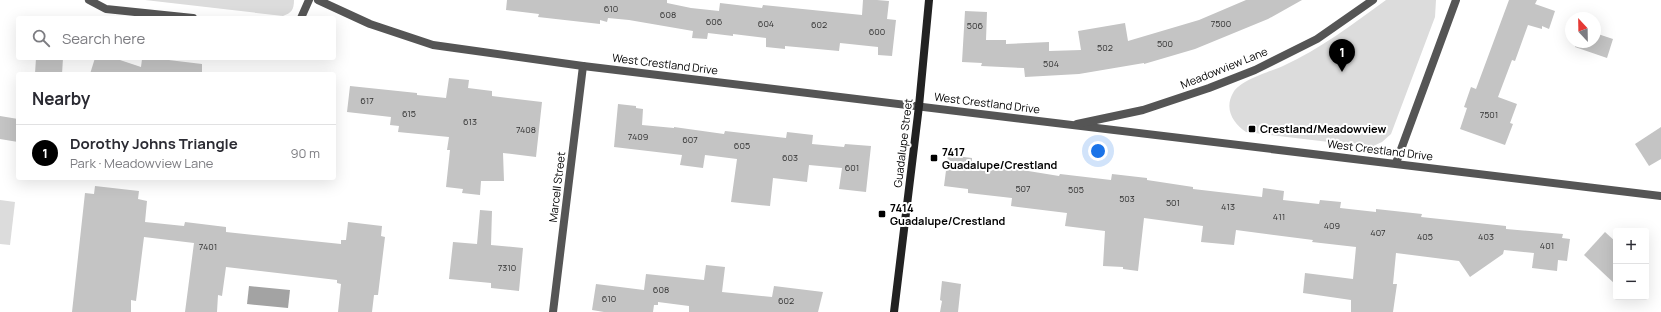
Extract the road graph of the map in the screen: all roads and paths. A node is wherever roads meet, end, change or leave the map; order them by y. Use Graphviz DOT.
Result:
graph roads {
  1 [pos="89,0"];
  2 [pos="309,0"];
  3 [pos="318,0"];
  4 [pos="929,0"];
  5 [pos="1373,0"];
  6 [pos="1456,0"];
  7 [pos="174,16"];
  8 [pos="301,16"];
  9 [pos="583,66"];
  10 [pos="919,106"];
  11 [pos="1070,125"];
  12 [pos="1396,163"];
  13 [pos="1661,196"];
  14 [pos="553,312"];
  15 [pos="894,312"];
  1 -- 7 [label="street"];
  2 -- 8 [label="street"];
  3 -- 9 [label="street, West Crestland Drive"];
  4 -- 10 [label="street, Guadalupe Street"];
  5 -- 11 [label="street, Meadowview Lane"];
  6 -- 12 [label="street"];
  9 -- 10 [label="street, West Crestland Drive"];
  9 -- 14 [label="street, Marcell Street"];
  10 -- 11 [label="street, West Crestland Drive"];
  10 -- 15 [label="street, Guadalupe Street"];
  11 -- 12 [label="street, West Crestland Drive"];
  12 -- 13 [label="street, West Crestland Drive"];
}
